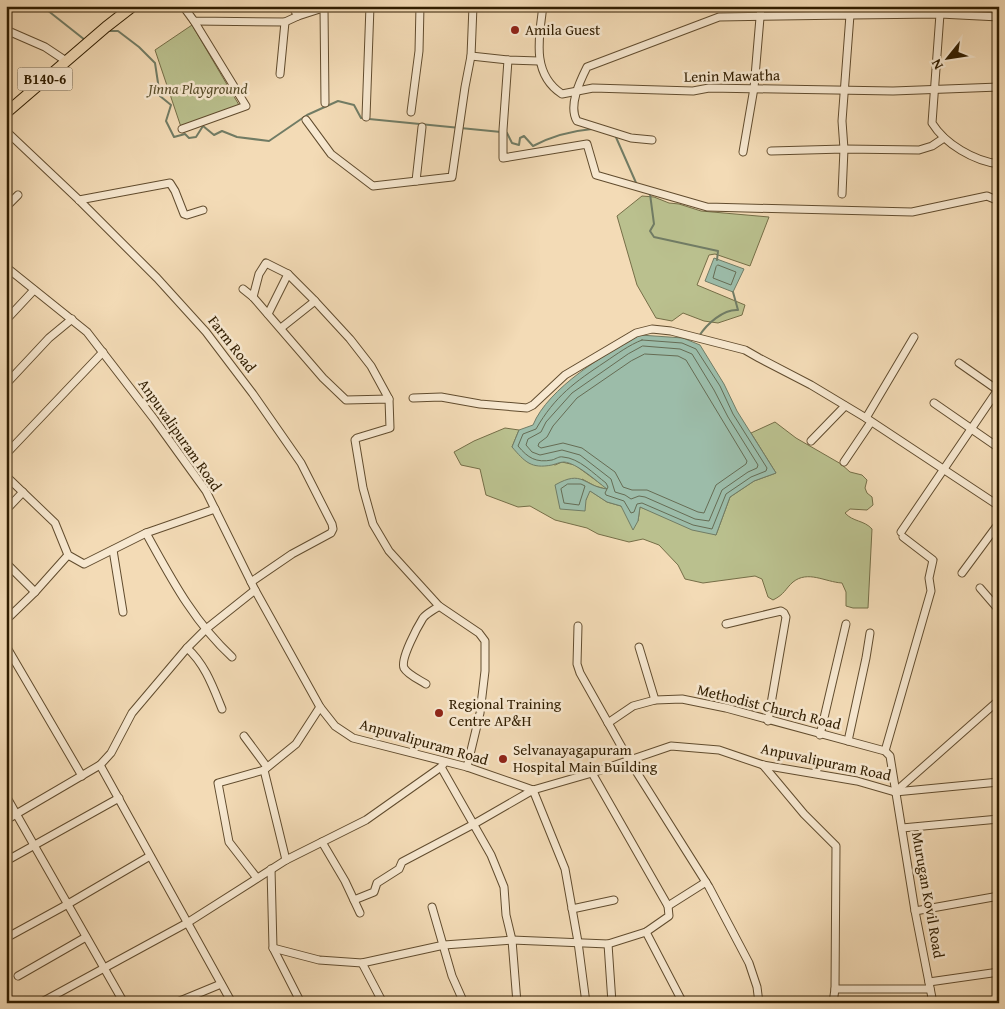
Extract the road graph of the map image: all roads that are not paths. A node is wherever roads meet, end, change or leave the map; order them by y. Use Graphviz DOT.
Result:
graph roads {
  1 [pos="133,6"];
  2 [pos="183,6"];
  3 [pos="292,6"];
  4 [pos="370,6"];
  5 [pos="420,6"];
  6 [pos="473,6"];
  7 [pos="543,6"];
  8 [pos="761,6"];
  9 [pos="327,7"];
  10 [pos="940,14"];
  11 [pos="850,15"];
  12 [pos="298,16"];
  13 [pos="761,16"];
  14 [pos="999,17"];
  15 [pos="194,21"];
  16 [pos="285,22"];
  17 [pos="6,30"];
  18 [pos="471,56"];
  19 [pos="508,60"];
  20 [pos="66,61"];
  21 [pos="539,61"];
  22 [pos="280,74"];
  23 [pos="999,87"];
  24 [pos="754,88"];
  25 [pos="844,89"];
  26 [pos="935,90"];
  27 [pos="576,92"];
  28 [pos="326,103"];
  29 [pos="410,112"];
  30 [pos="6,114"];
  31 [pos="366,117"];
  32 [pos="306,120"];
  33 [pos="422,127"];
  34 [pos="182,129"];
  35 [pos="6,131"];
  36 [pos="944,138"];
  37 [pos="652,140"];
  38 [pos="844,149"];
  39 [pos="771,151"];
  40 [pos="743,152"];
  41 [pos="999,164"];
  42 [pos="416,181"];
  43 [pos="842,194"];
  44 [pos="18,196"];
  45 [pos="79,200"];
  46 [pos="999,201"];
  47 [pos="6,207"];
  48 [pos="203,210"];
  49 [pos="6,267"];
  50 [pos="288,274"];
  51 [pos="243,289"];
  52 [pos="34,290"];
  53 [pos="253,297"];
  54 [pos="315,301"];
  55 [pos="268,314"];
  56 [pos="72,319"];
  57 [pos="6,320"];
  58 [pos="281,328"];
  59 [pos="914,337"];
  60 [pos="103,352"];
  61 [pos="959,363"];
  62 [pos="6,384"];
  63 [pos="998,390"];
  64 [pos="413,398"];
  65 [pos="389,399"];
  66 [pos="934,404"];
  67 [pos="845,406"];
  68 [pos="868,420"];
  69 [pos="970,430"];
  70 [pos="811,441"];
  71 [pos="999,448"];
  72 [pos="6,454"];
  73 [pos="844,462"];
  74 [pos="943,471"];
  75 [pos="6,476"];
  76 [pos="23,492"];
  77 [pos="999,506"];
  78 [pos="215,509"];
  79 [pos="6,510"];
  80 [pos="999,523"];
  81 [pos="146,533"];
  82 [pos="113,550"];
  83 [pos="68,555"];
  84 [pos="6,563"];
  85 [pos="962,573"];
  86 [pos="251,582"];
  87 [pos="980,588"];
  88 [pos="255,590"];
  89 [pos="34,592"];
  90 [pos="439,606"];
  91 [pos="999,610"];
  92 [pos="123,612"];
  93 [pos="8,615"];
  94 [pos="726,624"];
  95 [pos="846,624"];
  96 [pos="578,626"];
  97 [pos="206,630"];
  98 [pos="870,632"];
  99 [pos="6,646"];
  100 [pos="639,647"];
  101 [pos="187,648"];
  102 [pos="232,657"];
  103 [pos="426,684"];
  104 [pos="655,700"];
  105 [pos="999,700"];
  106 [pos="320,707"];
  107 [pos="222,709"];
  108 [pos="768,720"];
  109 [pos="608,723"];
  110 [pos="820,734"];
  111 [pos="244,736"];
  112 [pos="848,741"];
  113 [pos="885,751"];
  114 [pos="629,760"];
  115 [pos="100,765"];
  116 [pos="443,765"];
  117 [pos="763,765"];
  118 [pos="467,767"];
  119 [pos="266,768"];
  120 [pos="592,773"];
  121 [pos="82,776"];
  122 [pos="999,782"];
  123 [pos="533,790"];
  124 [pos="895,792"];
  125 [pos="6,796"];
  126 [pos="119,798"];
  127 [pos="16,814"];
  128 [pos="999,819"];
  129 [pos="6,820"];
  130 [pos="474,824"];
  131 [pos="902,828"];
  132 [pos="322,842"];
  133 [pos="34,845"];
  134 [pos="150,856"];
  135 [pos="6,860"];
  136 [pos="286,860"];
  137 [pos="271,869"];
  138 [pos="257,878"];
  139 [pos="706,882"];
  140 [pos="999,896"];
  141 [pos="354,900"];
  142 [pos="614,900"];
  143 [pos="68,904"];
  144 [pos="668,906"];
  145 [pos="432,907"];
  146 [pos="572,909"];
  147 [pos="914,911"];
  148 [pos="360,913"];
  149 [pos="188,923"];
  150 [pos="646,932"];
  151 [pos="86,937"];
  152 [pos="6,938"];
  153 [pos="512,940"];
  154 [pos="578,942"];
  155 [pos="608,944"];
  156 [pos="444,945"];
  157 [pos="273,948"];
  158 [pos="362,963"];
  159 [pos="104,968"];
  160 [pos="999,972"];
  161 [pos="18,976"];
  162 [pos="221,984"];
  163 [pos="930,985"];
  164 [pos="835,989"];
  165 [pos="40,1003"];
  166 [pos="124,1003"];
  167 [pos="175,1003"];
  168 [pos="232,1003"];
  169 [pos="301,1003"];
  170 [pos="383,1003"];
  171 [pos="464,1003"];
  172 [pos="518,1003"];
  173 [pos="586,1003"];
  174 [pos="612,1003"];
  175 [pos="683,1003"];
  176 [pos="759,1003"];
  177 [pos="833,1003"];
  178 [pos="932,1003"];
  1 -- 20 [label="main road, B140-6"];
  2 -- 15 [label="street"];
  3 -- 12 [label="street"];
  4 -- 31 [label="street"];
  5 -- 29 [label="street"];
  6 -- 18 [label="street"];
  7 -- 21 [label="street, Lenin Mawatha"];
  8 -- 13 [label="street"];
  9 -- 12 [label="street"];
  9 -- 28 [label="street"];
  10 -- 11 [label="street"];
  10 -- 14 [label="street"];
  10 -- 26 [label="street"];
  11 -- 13 [label="street"];
  11 -- 25 [label="street"];
  12 -- 16 [label="street"];
  13 -- 24 [label="street"];
  13 -- 27 [label="street"];
  15 -- 16 [label="street"];
  15 -- 34 [label="street"];
  16 -- 22 [label="street"];
  17 -- 20 [label="street"];
  18 -- 19 [label="street"];
  18 -- 42 [label="street"];
  19 -- 21 [label="street"];
  19 -- 46 [label="street"];
  20 -- 30 [label="main road, B140-6"];
  21 -- 27 [label="street, Lenin Mawatha"];
  23 -- 26 [label="street, Lenin Mawatha"];
  24 -- 25 [label="street, Lenin Mawatha"];
  24 -- 27 [label="street, Lenin Mawatha"];
  24 -- 40 [label="street"];
  25 -- 26 [label="street, Lenin Mawatha"];
  25 -- 38 [label="street"];
  26 -- 36 [label="street"];
  27 -- 37 [label="street"];
  32 -- 42 [label="street"];
  33 -- 42 [label="street"];
  35 -- 45 [label="street, Farm Road"];
  36 -- 38 [label="street"];
  36 -- 41 [label="street"];
  38 -- 39 [label="street"];
  38 -- 43 [label="street"];
  44 -- 47 [label="street"];
  45 -- 48 [label="street"];
  45 -- 86 [label="street, Farm Road"];
  49 -- 52 [label="street, Anpuvalipuram Road"];
  50 -- 53 [label="street"];
  50 -- 54 [label="street"];
  50 -- 55 [label="street"];
  51 -- 53 [label="street"];
  52 -- 56 [label="street, Anpuvalipuram Road"];
  52 -- 57 [label="street"];
  53 -- 55 [label="street"];
  54 -- 58 [label="street"];
  54 -- 65 [label="street"];
  55 -- 58 [label="street"];
  56 -- 60 [label="street, Anpuvalipuram Road"];
  56 -- 62 [label="street"];
  58 -- 65 [label="street"];
  59 -- 68 [label="street"];
  60 -- 72 [label="street"];
  60 -- 78 [label="street, Anpuvalipuram Road"];
  61 -- 63 [label="street"];
  63 -- 69 [label="street"];
  64 -- 67 [label="street"];
  65 -- 90 [label="street"];
  66 -- 69 [label="street"];
  67 -- 68 [label="street"];
  67 -- 70 [label="street"];
  68 -- 73 [label="street"];
  68 -- 74 [label="street"];
  69 -- 71 [label="street"];
  69 -- 74 [label="street"];
  74 -- 77 [label="street"];
  74 -- 113 [label="street"];
  75 -- 76 [label="street"];
  76 -- 79 [label="street"];
  76 -- 83 [label="street"];
  78 -- 81 [label="street"];
  78 -- 86 [label="street, Anpuvalipuram Road"];
  80 -- 85 [label="street"];
  81 -- 82 [label="street"];
  81 -- 97 [label="street"];
  82 -- 83 [label="street"];
  82 -- 92 [label="street"];
  83 -- 89 [label="street"];
  84 -- 89 [label="street"];
  86 -- 88 [label="street, Anpuvalipuram Road"];
  87 -- 91 [label="street"];
  88 -- 97 [label="street"];
  88 -- 106 [label="street, Anpuvalipuram Road"];
  89 -- 93 [label="street"];
  90 -- 103 [label="street"];
  90 -- 118 [label="street"];
  94 -- 108 [label="street"];
  95 -- 110 [label="street"];
  96 -- 109 [label="street"];
  97 -- 101 [label="street"];
  97 -- 102 [label="street"];
  98 -- 112 [label="street"];
  99 -- 121 [label="street"];
  100 -- 104 [label="street"];
  101 -- 107 [label="street"];
  101 -- 115 [label="street"];
  104 -- 108 [label="street, Methodist Church Road"];
  104 -- 109 [label="street, Methodist Church Road"];
  105 -- 124 [label="street, Anpuvalipuram Road"];
  106 -- 116 [label="street, Anpuvalipuram Road"];
  106 -- 119 [label="street"];
  108 -- 110 [label="street, Methodist Church Road"];
  109 -- 114 [label="street"];
  110 -- 112 [label="street, Methodist Church Road"];
  111 -- 119 [label="street"];
  112 -- 113 [label="street, Methodist Church Road"];
  113 -- 124 [label="street"];
  114 -- 117 [label="street, Anpuvalipuram Road"];
  114 -- 120 [label="street, Anpuvalipuram Road"];
  114 -- 139 [label="street"];
  115 -- 121 [label="street"];
  115 -- 126 [label="street"];
  116 -- 118 [label="street, Anpuvalipuram Road"];
  116 -- 130 [label="street"];
  116 -- 132 [label="street"];
  117 -- 124 [label="street, Anpuvalipuram Road"];
  117 -- 164 [label="street"];
  118 -- 123 [label="street, Anpuvalipuram Road"];
  119 -- 136 [label="street"];
  119 -- 138 [label="street"];
  120 -- 123 [label="street, Anpuvalipuram Road"];
  120 -- 144 [label="street"];
  121 -- 127 [label="street"];
  122 -- 124 [label="street"];
  123 -- 130 [label="street"];
  123 -- 146 [label="street"];
  124 -- 131 [label="street, Murugan Kovil Road"];
  125 -- 127 [label="street"];
  126 -- 133 [label="street"];
  126 -- 134 [label="street"];
  127 -- 129 [label="street"];
  127 -- 133 [label="street"];
  128 -- 131 [label="street"];
  130 -- 141 [label="street"];
  130 -- 153 [label="street"];
  131 -- 147 [label="street, Murugan Kovil Road"];
  132 -- 136 [label="street"];
  132 -- 141 [label="street"];
  133 -- 135 [label="street"];
  133 -- 143 [label="street"];
  134 -- 143 [label="street"];
  134 -- 149 [label="street"];
  136 -- 137 [label="street"];
  137 -- 138 [label="street"];
  137 -- 157 [label="street"];
  138 -- 149 [label="street"];
  139 -- 144 [label="street"];
  139 -- 176 [label="street"];
  140 -- 147 [label="street"];
  141 -- 148 [label="street"];
  142 -- 146 [label="street"];
  143 -- 151 [label="street"];
  143 -- 152 [label="street"];
  144 -- 150 [label="street"];
  145 -- 156 [label="street"];
  146 -- 154 [label="street"];
  147 -- 163 [label="street, Murugan Kovil Road"];
  149 -- 159 [label="street"];
  149 -- 162 [label="street"];
  150 -- 155 [label="street"];
  150 -- 175 [label="street"];
  151 -- 159 [label="street"];
  151 -- 161 [label="street"];
  153 -- 154 [label="street"];
  153 -- 156 [label="street"];
  153 -- 172 [label="street"];
  154 -- 155 [label="street"];
  154 -- 173 [label="street"];
  155 -- 174 [label="street"];
  156 -- 158 [label="street"];
  156 -- 171 [label="street"];
  157 -- 158 [label="street"];
  157 -- 169 [label="street"];
  158 -- 170 [label="street"];
  159 -- 165 [label="street"];
  159 -- 166 [label="street"];
  160 -- 163 [label="street"];
  162 -- 167 [label="street"];
  162 -- 168 [label="street"];
  163 -- 164 [label="street"];
  163 -- 178 [label="street, Murugan Kovil Road"];
  164 -- 177 [label="street"];
}
